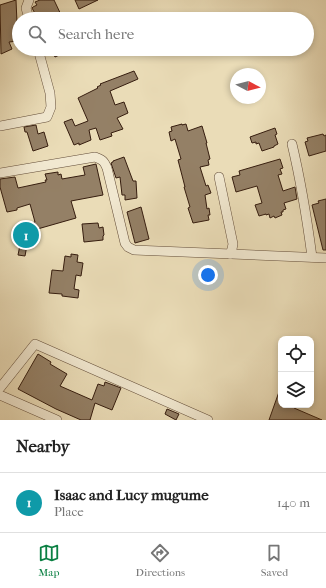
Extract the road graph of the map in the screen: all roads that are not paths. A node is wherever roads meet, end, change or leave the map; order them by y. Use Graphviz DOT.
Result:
graph roads {
  1 [pos="28,0"];
  2 [pos="27,12"];
  3 [pos="40,56"];
  4 [pos="0,126"];
  5 [pos="292,144"];
  6 [pos="0,173"];
  7 [pos="219,177"];
  8 [pos="230,254"];
  9 [pos="312,257"];
  10 [pos="326,258"];
  11 [pos="0,388"];
  12 [pos="0,395"];
  13 [pos="57,420"];
  14 [pos="208,420"];
  1 -- 2 [label="street"];
  3 -- 4 [label="street"];
  5 -- 9 [label="street"];
  6 -- 8 [label="street"];
  7 -- 8 [label="street"];
  8 -- 9 [label="street"];
  9 -- 10 [label="street"];
  11 -- 14 [label="street"];
  12 -- 13 [label="street"];
}
